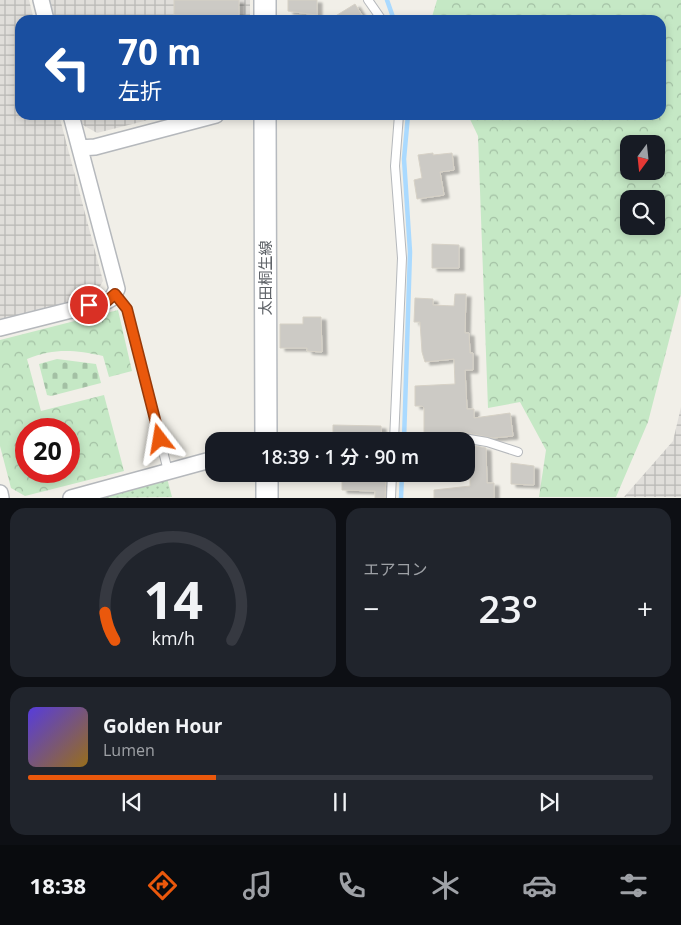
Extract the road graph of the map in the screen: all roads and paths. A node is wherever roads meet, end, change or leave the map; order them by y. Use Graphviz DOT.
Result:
graph roads {
  1 [pos="41,0"];
  2 [pos="265,0"];
  3 [pos="368,0"];
  4 [pos="45,15"];
  5 [pos="265,15"];
  6 [pos="378,15"];
  7 [pos="72,120"];
  8 [pos="197,120"];
  9 [pos="265,120"];
  10 [pos="400,120"];
  11 [pos="80,148"];
  12 [pos="115,294"];
  13 [pos="0,328"];
  14 [pos="266,432"];
  15 [pos="395,432"];
  16 [pos="475,440"];
  17 [pos="518,452"];
  18 [pos="205,461"];
  19 [pos="168,471"];
  20 [pos="267,482"];
  21 [pos="392,482"];
  22 [pos="0,493"];
  23 [pos="1,498"];
  24 [pos="71,498"];
  25 [pos="267,498"];
  26 [pos="391,498"];
  1 -- 4 [label="street"];
  2 -- 5 [label="main road"];
  3 -- 6 [label="lane"];
  7 -- 11 [label="street"];
  8 -- 11 [label="street"];
  9 -- 14 [label="main road, 太田桐生線"];
  10 -- 15 [label="lane"];
  11 -- 12 [label="street"];
  12 -- 13 [label="street"];
  12 -- 19 [label="lane"];
  16 -- 17 [label="lane"];
  18 -- 19 [label="street"];
  19 -- 24 [label="street"];
  20 -- 25 [label="main road"];
  21 -- 26 [label="lane"];
  22 -- 23 [label="street"];
}
